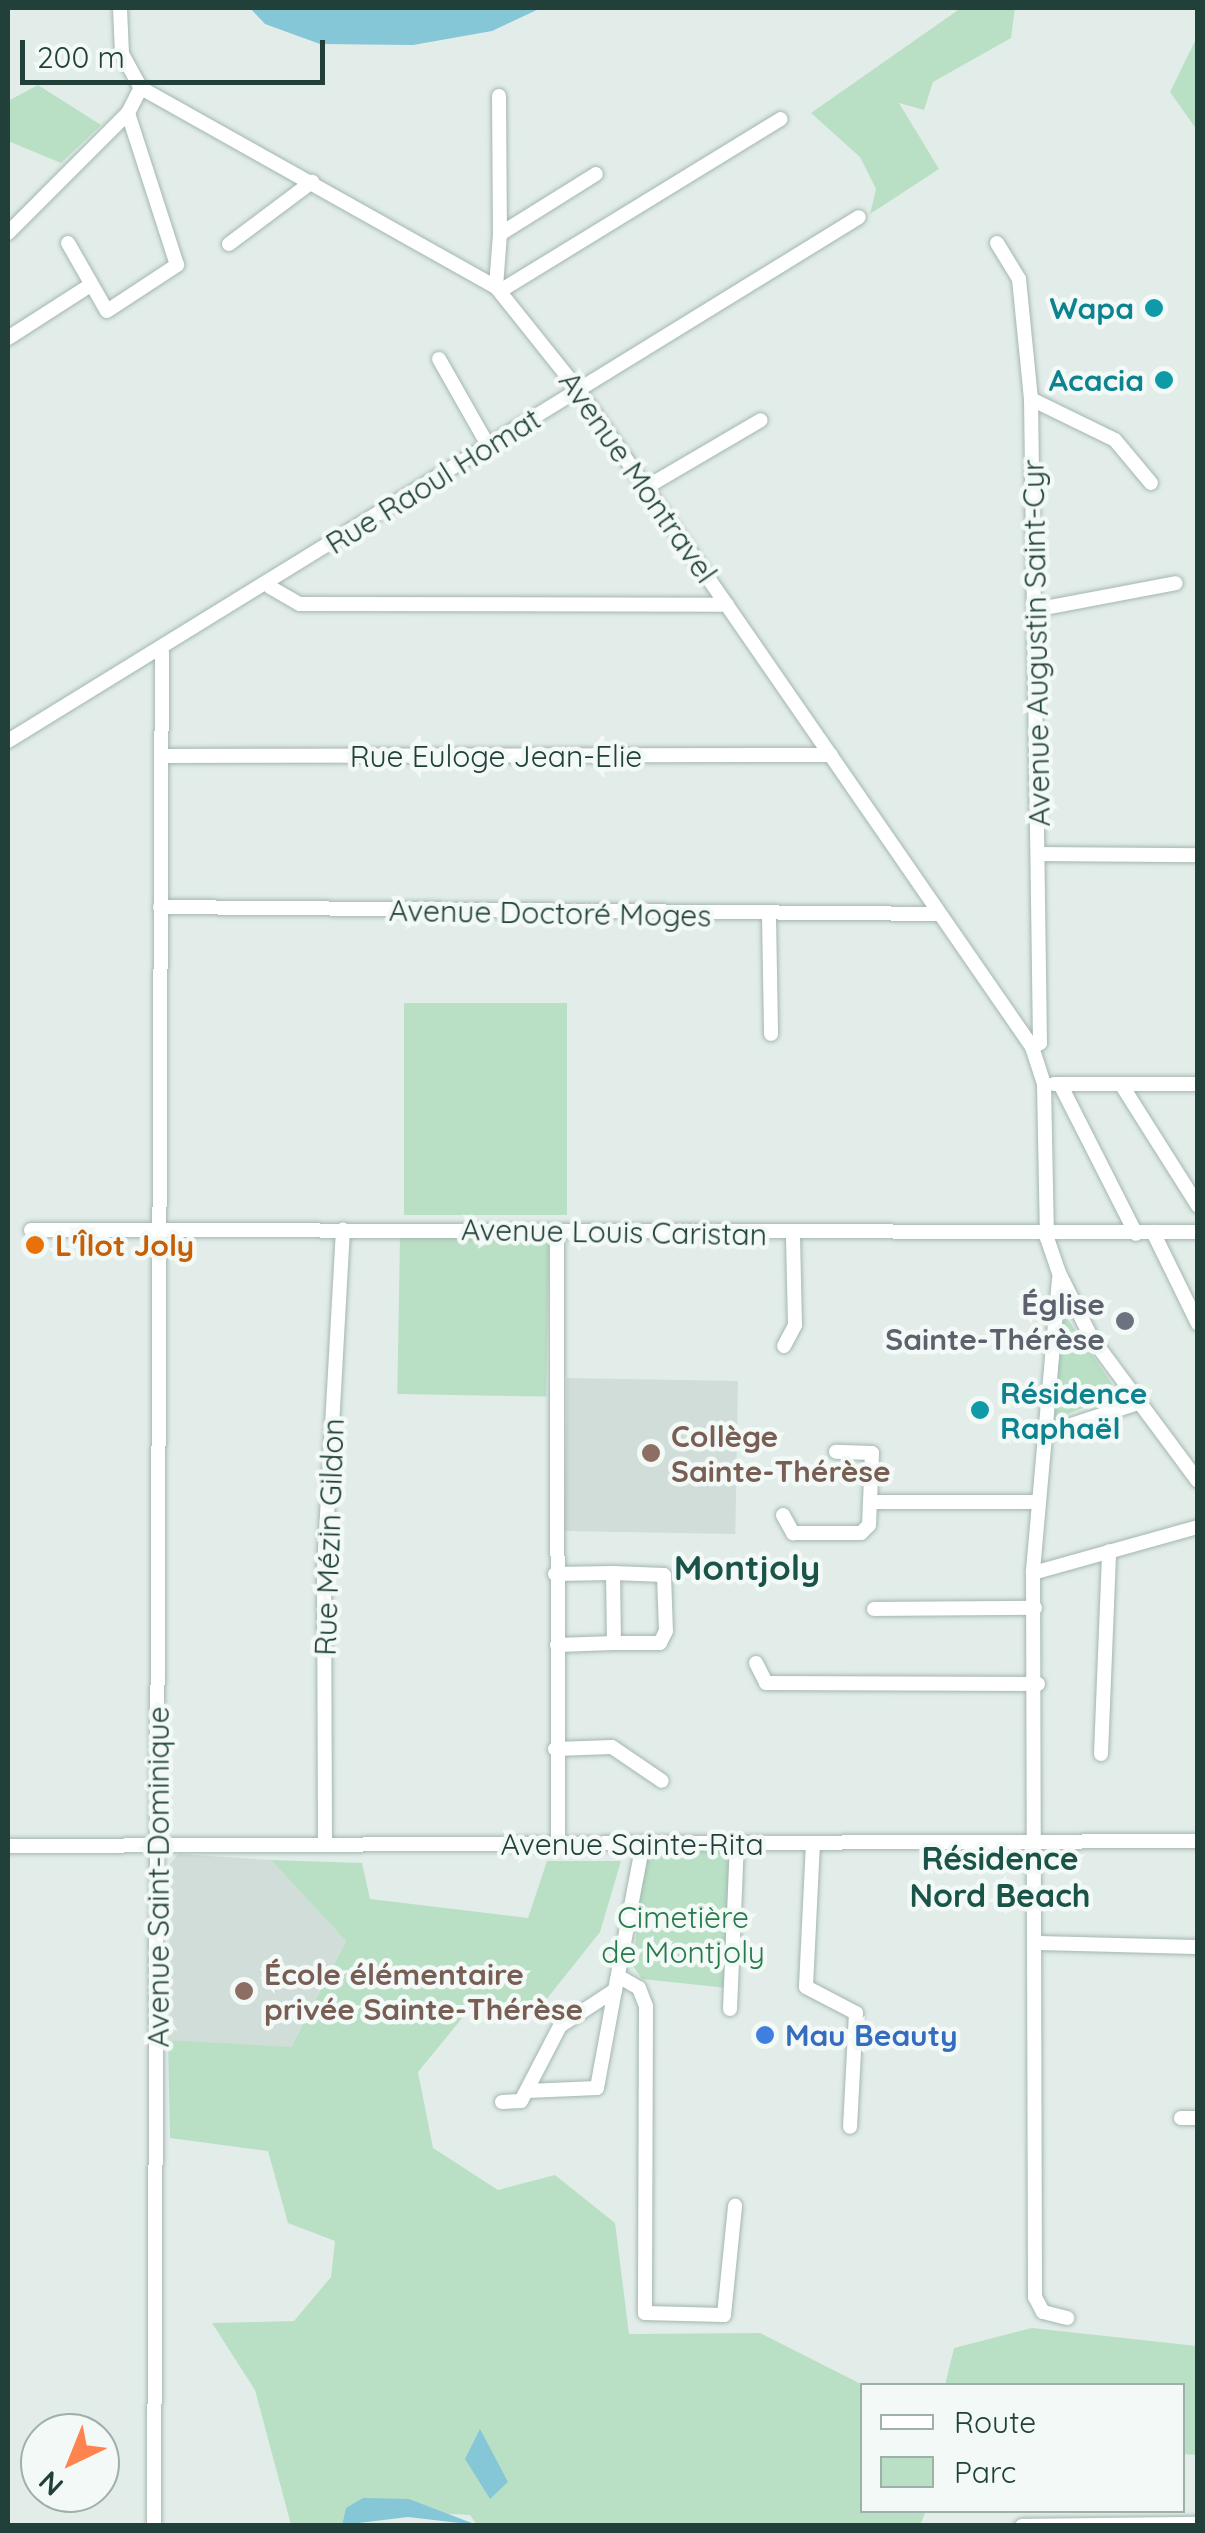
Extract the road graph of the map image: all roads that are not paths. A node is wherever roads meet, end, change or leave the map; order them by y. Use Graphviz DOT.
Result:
graph roads {
  1 [pos="120,8"];
  2 [pos="141,88"];
  3 [pos="500,96"];
  4 [pos="128,113"];
  5 [pos="781,119"];
  6 [pos="596,174"];
  7 [pos="312,182"];
  8 [pos="859,216"];
  9 [pos="8,233"];
  10 [pos="500,234"];
  11 [pos="996,242"];
  12 [pos="68,243"];
  13 [pos="228,244"];
  14 [pos="89,286"];
  15 [pos="498,289"];
  16 [pos="8,338"];
  17 [pos="439,359"];
  18 [pos="579,391"];
  19 [pos="1031,398"];
  20 [pos="760,420"];
  21 [pos="489,447"];
  22 [pos="1151,482"];
  23 [pos="645,488"];
  24 [pos="1176,582"];
  25 [pos="270,587"];
  26 [pos="727,605"];
  27 [pos="1039,609"];
  28 [pos="162,652"];
  29 [pos="8,741"];
  30 [pos="161,756"];
  31 [pos="831,756"];
  32 [pos="1040,854"];
  33 [pos="1198,855"];
  34 [pos="160,907"];
  35 [pos="939,914"];
  36 [pos="769,916"];
  37 [pos="770,1034"];
  38 [pos="1032,1047"];
  39 [pos="1044,1083"];
  40 [pos="1060,1084"];
  41 [pos="1121,1084"];
  42 [pos="1198,1084"];
  43 [pos="1198,1206"];
  44 [pos="158,1229"];
  45 [pos="31,1230"];
  46 [pos="343,1230"];
  47 [pos="557,1232"];
  48 [pos="1153,1232"];
  49 [pos="1198,1232"];
  50 [pos="793,1234"];
  51 [pos="1136,1234"];
  52 [pos="1047,1238"];
  53 [pos="1059,1273"];
  54 [pos="1198,1324"];
  55 [pos="784,1346"];
  56 [pos="1141,1402"];
  57 [pos="1042,1435"];
  58 [pos="836,1452"];
  59 [pos="1196,1477"];
  60 [pos="871,1502"];
  61 [pos="1036,1502"];
  62 [pos="783,1515"];
  63 [pos="1198,1528"];
  64 [pos="1110,1551"];
  65 [pos="613,1573"];
  66 [pos="1034,1573"];
  67 [pos="556,1574"];
  68 [pos="1035,1608"];
  69 [pos="874,1609"];
  70 [pos="614,1643"];
  71 [pos="557,1645"];
  72 [pos="756,1663"];
  73 [pos="1038,1684"];
  74 [pos="555,1748"];
  75 [pos="1101,1754"];
  76 [pos="662,1780"];
  77 [pos="1038,1838"];
  78 [pos="1198,1841"];
  79 [pos="736,1842"];
  80 [pos="814,1842"];
  81 [pos="558,1844"];
  82 [pos="637,1844"];
  83 [pos="8,1846"];
  84 [pos="326,1846"];
  85 [pos="160,1847"];
  86 [pos="1036,1943"];
  87 [pos="1198,1948"];
  88 [pos="617,1983"];
  89 [pos="730,2009"];
  90 [pos="527,2091"];
  91 [pos="502,2102"];
  92 [pos="1181,2118"];
  93 [pos="1198,2118"];
  94 [pos="850,2127"];
  95 [pos="735,2206"];
  96 [pos="1067,2318"];
  97 [pos="1198,2524"];
  98 [pos="154,2526"];
  99 [pos="1022,2526"];
  1 -- 2 [label="street"];
  2 -- 4 [label="street"];
  2 -- 7 [label="street, Avenue Montravel"];
  3 -- 10 [label="street"];
  4 -- 9 [label="street"];
  4 -- 14 [label="street"];
  5 -- 15 [label="street"];
  6 -- 10 [label="street"];
  7 -- 13 [label="street"];
  7 -- 15 [label="street, Avenue Montravel"];
  8 -- 18 [label="street, Rue Raoul Homat"];
  10 -- 15 [label="street"];
  11 -- 19 [label="street, Avenue Augustin Saint-Cyr"];
  12 -- 14 [label="street"];
  14 -- 16 [label="street"];
  15 -- 18 [label="street, Avenue Montravel"];
  17 -- 21 [label="street"];
  18 -- 21 [label="street, Rue Raoul Homat"];
  18 -- 23 [label="street, Avenue Montravel"];
  19 -- 22 [label="street"];
  19 -- 27 [label="street, Avenue Augustin Saint-Cyr"];
  20 -- 23 [label="street"];
  21 -- 25 [label="street, Rue Raoul Homat"];
  23 -- 26 [label="street, Avenue Montravel"];
  24 -- 27 [label="street"];
  25 -- 26 [label="street"];
  25 -- 28 [label="street, Rue Raoul Homat"];
  26 -- 31 [label="street, Avenue Montravel"];
  27 -- 32 [label="street, Avenue Augustin Saint-Cyr"];
  28 -- 29 [label="street, Rue Raoul Homat"];
  28 -- 30 [label="street, Avenue Saint-Dominique"];
  30 -- 31 [label="street, Rue Euloge Jean-Elie"];
  30 -- 34 [label="street, Avenue Saint-Dominique"];
  31 -- 35 [label="street, Avenue Montravel"];
  32 -- 33 [label="street"];
  32 -- 38 [label="street, Avenue Augustin Saint-Cyr"];
  34 -- 36 [label="street, Avenue Doctoré Moges"];
  34 -- 44 [label="street, Avenue Saint-Dominique"];
  35 -- 36 [label="street, Avenue Doctoré Moges"];
  35 -- 38 [label="street, Avenue Montravel"];
  36 -- 37 [label="street"];
  38 -- 39 [label="street, Avenue Montravel"];
  39 -- 40 [label="street"];
  39 -- 52 [label="street, Avenue Montravel"];
  40 -- 41 [label="street"];
  40 -- 51 [label="street"];
  41 -- 42 [label="street"];
  41 -- 43 [label="street"];
  44 -- 45 [label="street, Avenue Louis Caristan"];
  44 -- 46 [label="street, Avenue Louis Caristan"];
  44 -- 85 [label="street, Avenue Saint-Dominique"];
  46 -- 47 [label="street, Avenue Louis Caristan"];
  46 -- 84 [label="street, Rue Mézin Gildon"];
  47 -- 50 [label="street, Avenue Louis Caristan"];
  47 -- 67 [label="street"];
  48 -- 49 [label="street, Avenue Louis Caristan"];
  48 -- 51 [label="street, Avenue Louis Caristan"];
  48 -- 54 [label="street"];
  50 -- 52 [label="street, Avenue Louis Caristan"];
  50 -- 55 [label="street"];
  51 -- 52 [label="street, Avenue Louis Caristan"];
  52 -- 53 [label="street, Avenue Montravel"];
  53 -- 56 [label="street, Avenue Montravel"];
  53 -- 57 [label="street"];
  56 -- 57 [label="street"];
  56 -- 59 [label="street, Avenue Montravel"];
  57 -- 61 [label="street"];
  58 -- 60 [label="street"];
  60 -- 61 [label="street"];
  60 -- 62 [label="street"];
  61 -- 66 [label="street"];
  63 -- 64 [label="street"];
  64 -- 66 [label="street"];
  64 -- 75 [label="street"];
  65 -- 67 [label="street"];
  65 -- 70 [label="street"];
  65 -- 70 [label="street"];
  66 -- 68 [label="street"];
  67 -- 71 [label="street"];
  68 -- 69 [label="street"];
  68 -- 73 [label="street"];
  70 -- 71 [label="street"];
  71 -- 74 [label="street"];
  72 -- 73 [label="street"];
  73 -- 77 [label="street"];
  74 -- 76 [label="street"];
  74 -- 81 [label="street"];
  77 -- 78 [label="street, Avenue Sainte-Rita"];
  77 -- 80 [label="street, Avenue Sainte-Rita"];
  77 -- 86 [label="street"];
  79 -- 80 [label="street, Avenue Sainte-Rita"];
  79 -- 82 [label="street, Avenue Sainte-Rita"];
  79 -- 89 [label="street"];
  80 -- 94 [label="street"];
  81 -- 82 [label="street, Avenue Sainte-Rita"];
  81 -- 84 [label="street, Avenue Sainte-Rita"];
  82 -- 88 [label="street"];
  83 -- 85 [label="street, Avenue Sainte-Rita"];
  84 -- 85 [label="street, Avenue Sainte-Rita"];
  85 -- 98 [label="street, Avenue Saint-Dominique"];
  86 -- 87 [label="street"];
  86 -- 96 [label="street"];
  88 -- 90 [label="street"];
  88 -- 90 [label="street"];
  88 -- 95 [label="street"];
  90 -- 91 [label="street"];
  92 -- 93 [label="street"];
  97 -- 99 [label="street"];
}
